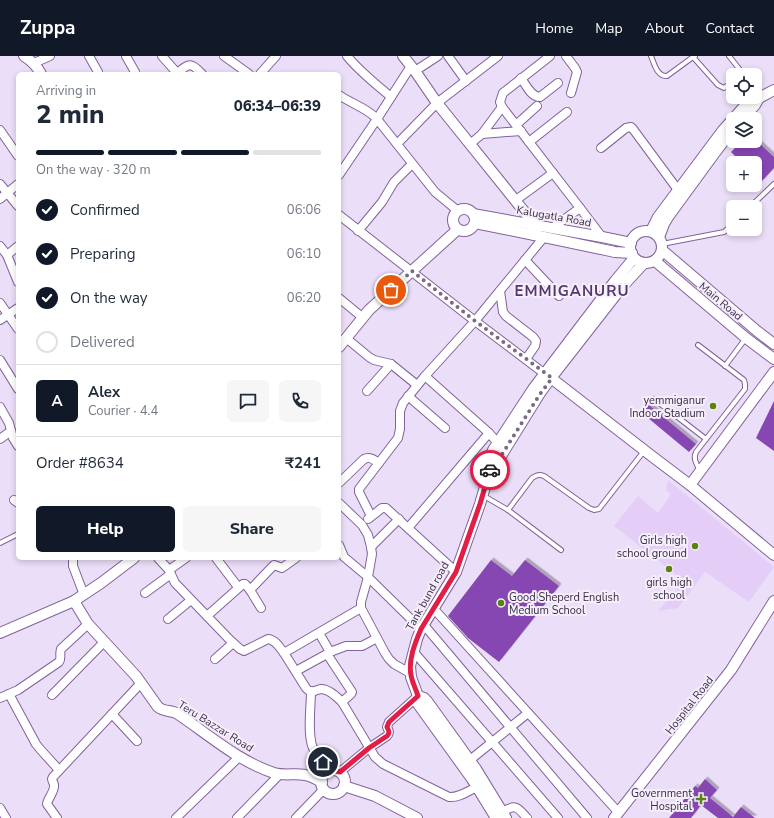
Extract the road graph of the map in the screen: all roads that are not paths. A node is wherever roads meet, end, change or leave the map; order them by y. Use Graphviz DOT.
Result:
graph roads {
  1 [pos="24,56"];
  2 [pos="50,56"];
  3 [pos="126,56"];
  4 [pos="162,56"];
  5 [pos="224,56"];
  6 [pos="276,56"];
  7 [pos="348,56"];
  8 [pos="403,56"];
  9 [pos="438,56"];
  10 [pos="448,56"];
  11 [pos="498,56"];
  12 [pos="550,56"];
  13 [pos="566,56"];
  14 [pos="651,56"];
  15 [pos="694,56"];
  16 [pos="729,56"];
  17 [pos="92,57"];
  18 [pos="37,68"];
  19 [pos="738,68"];
  20 [pos="413,69"];
  21 [pos="98,72"];
  22 [pos="135,72"];
  23 [pos="175,72"];
  24 [pos="180,72"];
  25 [pos="200,72"];
  26 [pos="246,72"];
  27 [pos="262,72"];
  28 [pos="521,78"];
  29 [pos="466,81"];
  30 [pos="558,83"];
  31 [pos="726,86"];
  32 [pos="572,93"];
  33 [pos="768,95"];
  34 [pos="392,96"];
  35 [pos="341,97"];
  36 [pos="437,103"];
  37 [pos="537,106"];
  38 [pos="502,107"];
  39 [pos="567,112"];
  40 [pos="749,112"];
  41 [pos="377,119"];
  42 [pos="518,128"];
  43 [pos="0,130"];
  44 [pos="482,134"];
  45 [pos="726,138"];
  46 [pos="529,142"];
  47 [pos="397,144"];
  48 [pos="470,144"];
  49 [pos="601,148"];
  50 [pos="16,153"];
  51 [pos="412,164"];
  52 [pos="341,171"];
  53 [pos="553,173"];
  54 [pos="0,184"];
  55 [pos="774,184"];
  56 [pos="16,186"];
  57 [pos="678,190"];
  58 [pos="8,193"];
  59 [pos="0,198"];
  60 [pos="516,200"];
  61 [pos="757,200"];
  62 [pos="16,203"];
  63 [pos="580,208"];
  64 [pos="458,211"];
  65 [pos="341,217"];
  66 [pos="474,218"];
  67 [pos="552,228"];
  68 [pos="457,230"];
  69 [pos="726,230"];
  70 [pos="358,231"];
  71 [pos="538,232"];
  72 [pos="602,237"];
  73 [pos="659,241"];
  74 [pos="0,246"];
  75 [pos="16,248"];
  76 [pos="632,251"];
  77 [pos="7,255"];
  78 [pos="525,260"];
  79 [pos="655,261"];
  80 [pos="644,263"];
  81 [pos="412,271"];
  82 [pos="16,277"];
  83 [pos="500,291"];
  84 [pos="559,296"];
  85 [pos="341,300"];
  86 [pos="0,303"];
  87 [pos="16,309"];
  88 [pos="8,314"];
  89 [pos="362,318"];
  90 [pos="0,320"];
  91 [pos="475,321"];
  92 [pos="16,326"];
  93 [pos="346,338"];
  94 [pos="746,338"];
  95 [pos="341,344"];
  96 [pos="774,344"];
  97 [pos="698,345"];
  98 [pos="774,358"];
  99 [pos="526,359"];
  100 [pos="0,360"];
  101 [pos="391,364"];
  102 [pos="725,366"];
  103 [pos="774,372"];
  104 [pos="425,376"];
  105 [pos="548,376"];
  106 [pos="417,385"];
  107 [pos="16,386"];
  108 [pos="367,391"];
  109 [pos="408,396"];
  110 [pos="654,399"];
  111 [pos="0,407"];
  112 [pos="445,428"];
  113 [pos="11,431"];
  114 [pos="489,433"];
  115 [pos="0,439"];
  116 [pos="706,440"];
  117 [pos="497,442"];
  118 [pos="16,443"];
  119 [pos="645,450"];
  120 [pos="379,463"];
  121 [pos="492,463"];
  122 [pos="700,471"];
  123 [pos="341,481"];
  124 [pos="690,485"];
  125 [pos="482,495"];
  126 [pos="341,505"];
  127 [pos="508,510"];
  128 [pos="371,516"];
  129 [pos="399,519"];
  130 [pos="362,525"];
  131 [pos="408,528"];
  132 [pos="16,535"];
  133 [pos="0,543"];
  134 [pos="372,547"];
  135 [pos="341,550"];
  136 [pos="561,550"];
  137 [pos="774,555"];
  138 [pos="73,560"];
  139 [pos="131,560"];
  140 [pos="160,560"];
  141 [pos="184,560"];
  142 [pos="218,560"];
  143 [pos="293,560"];
  144 [pos="170,572"];
  145 [pos="456,572"];
  146 [pos="368,577"];
  147 [pos="238,587"];
  148 [pos="250,590"];
  149 [pos="145,593"];
  150 [pos="84,595"];
  151 [pos="191,600"];
  152 [pos="74,601"];
  153 [pos="774,601"];
  154 [pos="261,608"];
  155 [pos="361,608"];
  156 [pos="434,609"];
  157 [pos="207,616"];
  158 [pos="168,619"];
  159 [pos="88,624"];
  160 [pos="423,627"];
  161 [pos="0,633"];
  162 [pos="319,633"];
  163 [pos="377,638"];
  164 [pos="104,642"];
  165 [pos="233,643"];
  166 [pos="413,651"];
  167 [pos="284,653"];
  168 [pos="328,653"];
  169 [pos="215,659"];
  170 [pos="296,671"];
  171 [pos="410,672"];
  172 [pos="142,683"];
  173 [pos="311,692"];
  174 [pos="10,694"];
  175 [pos="52,695"];
  176 [pos="418,696"];
  177 [pos="0,698"];
  178 [pos="342,702"];
  179 [pos="112,714"];
  180 [pos="528,714"];
  181 [pos="511,728"];
  182 [pos="137,741"];
  183 [pos="493,742"];
  184 [pos="369,748"];
  185 [pos="238,757"];
  186 [pos="470,760"];
  187 [pos="59,770"];
  188 [pos="330,770"];
  189 [pos="340,772"];
  190 [pos="280,774"];
  191 [pos="323,785"];
  192 [pos="344,786"];
  193 [pos="477,787"];
  194 [pos="0,808"];
  195 [pos="616,815"];
  196 [pos="502,816"];
  197 [pos="6,818"];
  198 [pos="57,818"];
  199 [pos="176,818"];
  200 [pos="237,818"];
  201 [pos="296,818"];
  202 [pos="417,818"];
  203 [pos="527,818"];
  204 [pos="558,818"];
  205 [pos="587,818"];
  1 -- 18 [label="street"];
  2 -- 18 [label="street"];
  3 -- 22 [label="street"];
  4 -- 23 [label="street"];
  5 -- 26 [label="street"];
  6 -- 27 [label="street"];
  7 -- 34 [label="street"];
  8 -- 20 [label="street"];
  9 -- 20 [label="street"];
  10 -- 29 [label="street"];
  11 -- 29 [label="street"];
  12 -- 28 [label="street"];
  13 -- 32 [label="street"];
  14 -- 15 [label="lane"];
  15 -- 31 [label="lane"];
  16 -- 19 [label="lane"];
  17 -- 21 [label="street"];
  20 -- 34 [label="street"];
  20 -- 36 [label="street"];
  24 -- 25 [label="street"];
  28 -- 30 [label="street"];
  28 -- 38 [label="street"];
  29 -- 36 [label="street"];
  33 -- 40 [label="street"];
  33 -- 57 [label="street"];
  34 -- 41 [label="street"];
  35 -- 41 [label="street"];
  36 -- 47 [label="street"];
  36 -- 48 [label="street"];
  37 -- 42 [label="street"];
  38 -- 42 [label="street"];
  38 -- 44 [label="street"];
  39 -- 46 [label="street"];
  41 -- 47 [label="street"];
  41 -- 52 [label="street"];
  42 -- 44 [label="street"];
  42 -- 46 [label="street"];
  43 -- 50 [label="street"];
  44 -- 48 [label="street"];
  45 -- 73 [label="street"];
  46 -- 53 [label="street"];
  47 -- 51 [label="street"];
  48 -- 60 [label="street"];
  49 -- 57 [label="street"];
  51 -- 64 [label="street"];
  51 -- 70 [label="street"];
  53 -- 60 [label="street"];
  53 -- 63 [label="street"];
  54 -- 58 [label="street"];
  55 -- 61 [label="lane"];
  56 -- 58 [label="street"];
  57 -- 73 [label="street"];
  58 -- 59 [label="street"];
  58 -- 62 [label="street"];
  60 -- 71 [label="street"];
  63 -- 67 [label="street"];
  63 -- 72 [label="street"];
  64 -- 66 [label="street, Kalugatla Road"];
  64 -- 68 [label="street"];
  65 -- 70 [label="street"];
  66 -- 68 [label="street"];
  66 -- 71 [label="street, Kalugatla Road"];
  67 -- 71 [label="street, Kalugatla Road"];
  67 -- 72 [label="street, Kalugatla Road"];
  68 -- 81 [label="street"];
  69 -- 73 [label="lane"];
  70 -- 81 [label="street"];
  71 -- 76 [label="street, Kalugatla Road"];
  71 -- 78 [label="street"];
  72 -- 76 [label="street, Kalugatla Road"];
  73 -- 76 [label="street"];
  73 -- 79 [label="street"];
  73 -- 96 [label="street, Main Road"];
  74 -- 77 [label="street"];
  75 -- 77 [label="street"];
  76 -- 80 [label="street"];
  76 -- 105 [label="street"];
  77 -- 82 [label="street"];
  78 -- 83 [label="street"];
  78 -- 84 [label="street"];
  79 -- 80 [label="street"];
  79 -- 94 [label="street, Main Road"];
  80 -- 105 [label="street"];
  81 -- 89 [label="street"];
  81 -- 91 [label="street"];
  83 -- 91 [label="street"];
  83 -- 99 [label="street"];
  85 -- 89 [label="street"];
  86 -- 88 [label="street"];
  87 -- 88 [label="street"];
  88 -- 90 [label="street"];
  88 -- 92 [label="street"];
  89 -- 93 [label="street"];
  91 -- 99 [label="street"];
  91 -- 104 [label="street"];
  93 -- 95 [label="street"];
  93 -- 101 [label="street"];
  94 -- 98 [label="street, Main Road"];
  94 -- 102 [label="lane"];
  97 -- 102 [label="lane"];
  99 -- 105 [label="street"];
  100 -- 107 [label="street"];
  101 -- 106 [label="street"];
  101 -- 108 [label="street"];
  102 -- 116 [label="lane"];
  103 -- 122 [label="street"];
  104 -- 106 [label="street"];
  104 -- 114 [label="street"];
  105 -- 117 [label="street, Tank bund road"];
  105 -- 119 [label="street"];
  105 -- 121 [label="street"];
  106 -- 109 [label="street"];
  109 -- 112 [label="street"];
  109 -- 120 [label="street"];
  110 -- 116 [label="lane"];
  111 -- 113 [label="street"];
  113 -- 115 [label="street"];
  113 -- 118 [label="street"];
  114 -- 117 [label="street"];
  114 -- 131 [label="street"];
  116 -- 122 [label="lane"];
  117 -- 121 [label="street, Tank bund road"];
  119 -- 124 [label="street"];
  119 -- 127 [label="lane"];
  120 -- 123 [label="street"];
  120 -- 128 [label="street"];
  121 -- 125 [label="street, Tank bund road"];
  122 -- 124 [label="street"];
  124 -- 137 [label="street"];
  125 -- 127 [label="lane"];
  125 -- 145 [label="street, Tank bund road"];
  126 -- 130 [label="street"];
  127 -- 136 [label="lane"];
  128 -- 129 [label="street"];
  128 -- 130 [label="street"];
  129 -- 131 [label="street"];
  129 -- 134 [label="street"];
  130 -- 134 [label="street"];
  131 -- 145 [label="street"];
  132 -- 133 [label="lane"];
  134 -- 146 [label="street"];
  135 -- 146 [label="street"];
  138 -- 150 [label="street"];
  139 -- 150 [label="street"];
  140 -- 144 [label="street"];
  141 -- 144 [label="street"];
  142 -- 147 [label="street"];
  143 -- 148 [label="street"];
  144 -- 149 [label="street"];
  144 -- 151 [label="street"];
  145 -- 156 [label="street, Tank bund road"];
  146 -- 155 [label="street"];
  146 -- 160 [label="street"];
  147 -- 148 [label="street"];
  147 -- 157 [label="street"];
  148 -- 154 [label="street"];
  150 -- 152 [label="street"];
  151 -- 157 [label="street"];
  151 -- 158 [label="street"];
  152 -- 159 [label="street, Teru Bazzar Road"];
  152 -- 161 [label="street"];
  153 -- 195 [label="street, Hospital Road"];
  155 -- 162 [label="street"];
  155 -- 163 [label="street"];
  156 -- 160 [label="street, Tank bund road"];
  156 -- 180 [label="street"];
  157 -- 165 [label="street"];
  159 -- 164 [label="street, Teru Bazzar Road"];
  159 -- 174 [label="street"];
  160 -- 166 [label="street, Tank bund road"];
  160 -- 181 [label="street"];
  162 -- 167 [label="street"];
  162 -- 168 [label="street"];
  163 -- 168 [label="street"];
  163 -- 171 [label="street"];
  164 -- 172 [label="street, Teru Bazzar Road"];
  164 -- 175 [label="street"];
  165 -- 167 [label="street"];
  165 -- 169 [label="street"];
  166 -- 171 [label="street, Tank bund road"];
  166 -- 183 [label="street"];
  167 -- 170 [label="street"];
  168 -- 170 [label="street"];
  168 -- 178 [label="street"];
  170 -- 173 [label="street"];
  171 -- 176 [label="street, Tank bund road"];
  172 -- 179 [label="street"];
  172 -- 185 [label="street, Teru Bazzar Road"];
  173 -- 178 [label="street"];
  173 -- 188 [label="street"];
  174 -- 177 [label="street"];
  174 -- 187 [label="street"];
  176 -- 184 [label="street"];
  176 -- 186 [label="street"];
  176 -- 193 [label="street, Tank bund road"];
  178 -- 184 [label="street"];
  179 -- 182 [label="street"];
  179 -- 187 [label="street"];
  180 -- 181 [label="street"];
  180 -- 195 [label="street"];
  181 -- 183 [label="street"];
  181 -- 205 [label="street"];
  183 -- 186 [label="street"];
  183 -- 204 [label="street"];
  184 -- 189 [label="street"];
  184 -- 193 [label="street"];
  185 -- 190 [label="street, Teru Bazzar Road"];
  185 -- 199 [label="street"];
  186 -- 196 [label="street"];
  187 -- 198 [label="street"];
  188 -- 189 [label="street"];
  188 -- 191 [label="street"];
  189 -- 192 [label="street"];
  190 -- 191 [label="street, Teru Bazzar Road"];
  190 -- 200 [label="street"];
  191 -- 192 [label="street, Teru Bazzar Road"];
  191 -- 201 [label="street"];
  192 -- 202 [label="street"];
  193 -- 196 [label="street, Tank bund road"];
  194 -- 197 [label="street"];
  196 -- 203 [label="street"];
}
